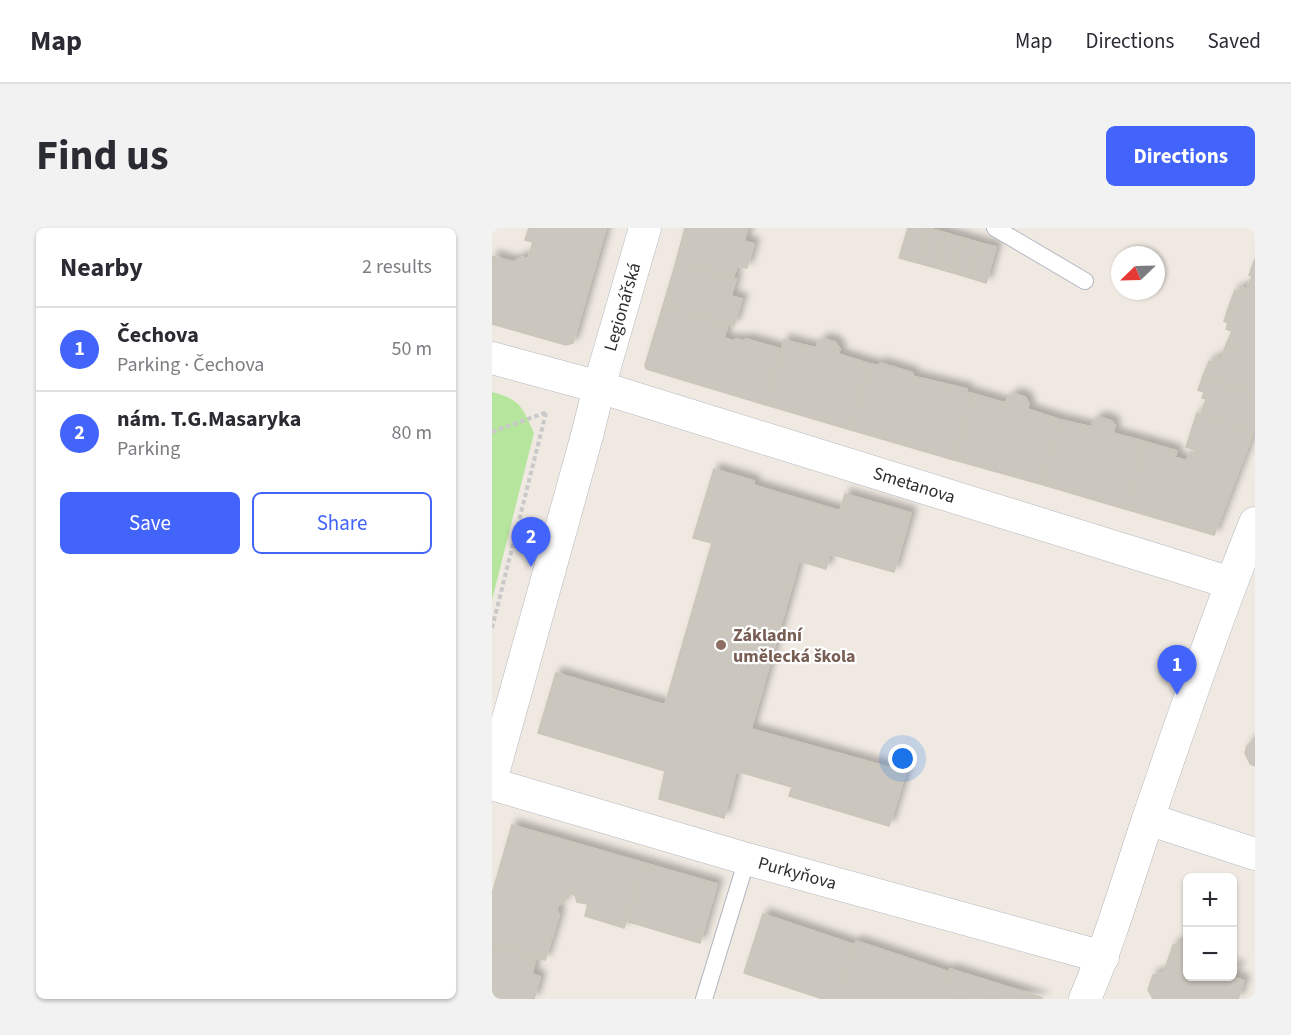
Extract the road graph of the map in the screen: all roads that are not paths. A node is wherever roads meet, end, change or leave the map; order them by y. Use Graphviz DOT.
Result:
graph roads {
  1 [pos="645,228"];
  2 [pos="995,228"];
  3 [pos="1085,281"];
  4 [pos="492,358"];
  5 [pos="598,387"];
  6 [pos="1255,523"];
  7 [pos="1231,583"];
  8 [pos="492,777"];
  9 [pos="492,784"];
  10 [pos="1148,819"];
  11 [pos="1255,854"];
  12 [pos="747,859"];
  13 [pos="1103,957"];
  14 [pos="704,999"];
  15 [pos="1085,999"];
  1 -- 5 [label="street, Legionářská"];
  2 -- 3 [label="lane"];
  4 -- 5 [label="street, Smetanova"];
  5 -- 7 [label="street, Smetanova"];
  5 -- 8 [label="street, Legionářská"];
  6 -- 7 [label="street"];
  7 -- 10 [label="street"];
  9 -- 12 [label="street, Purkyňova"];
  10 -- 11 [label="street"];
  10 -- 13 [label="street"];
  12 -- 13 [label="street, Purkyňova"];
  12 -- 14 [label="lane"];
  13 -- 15 [label="street"];
}
